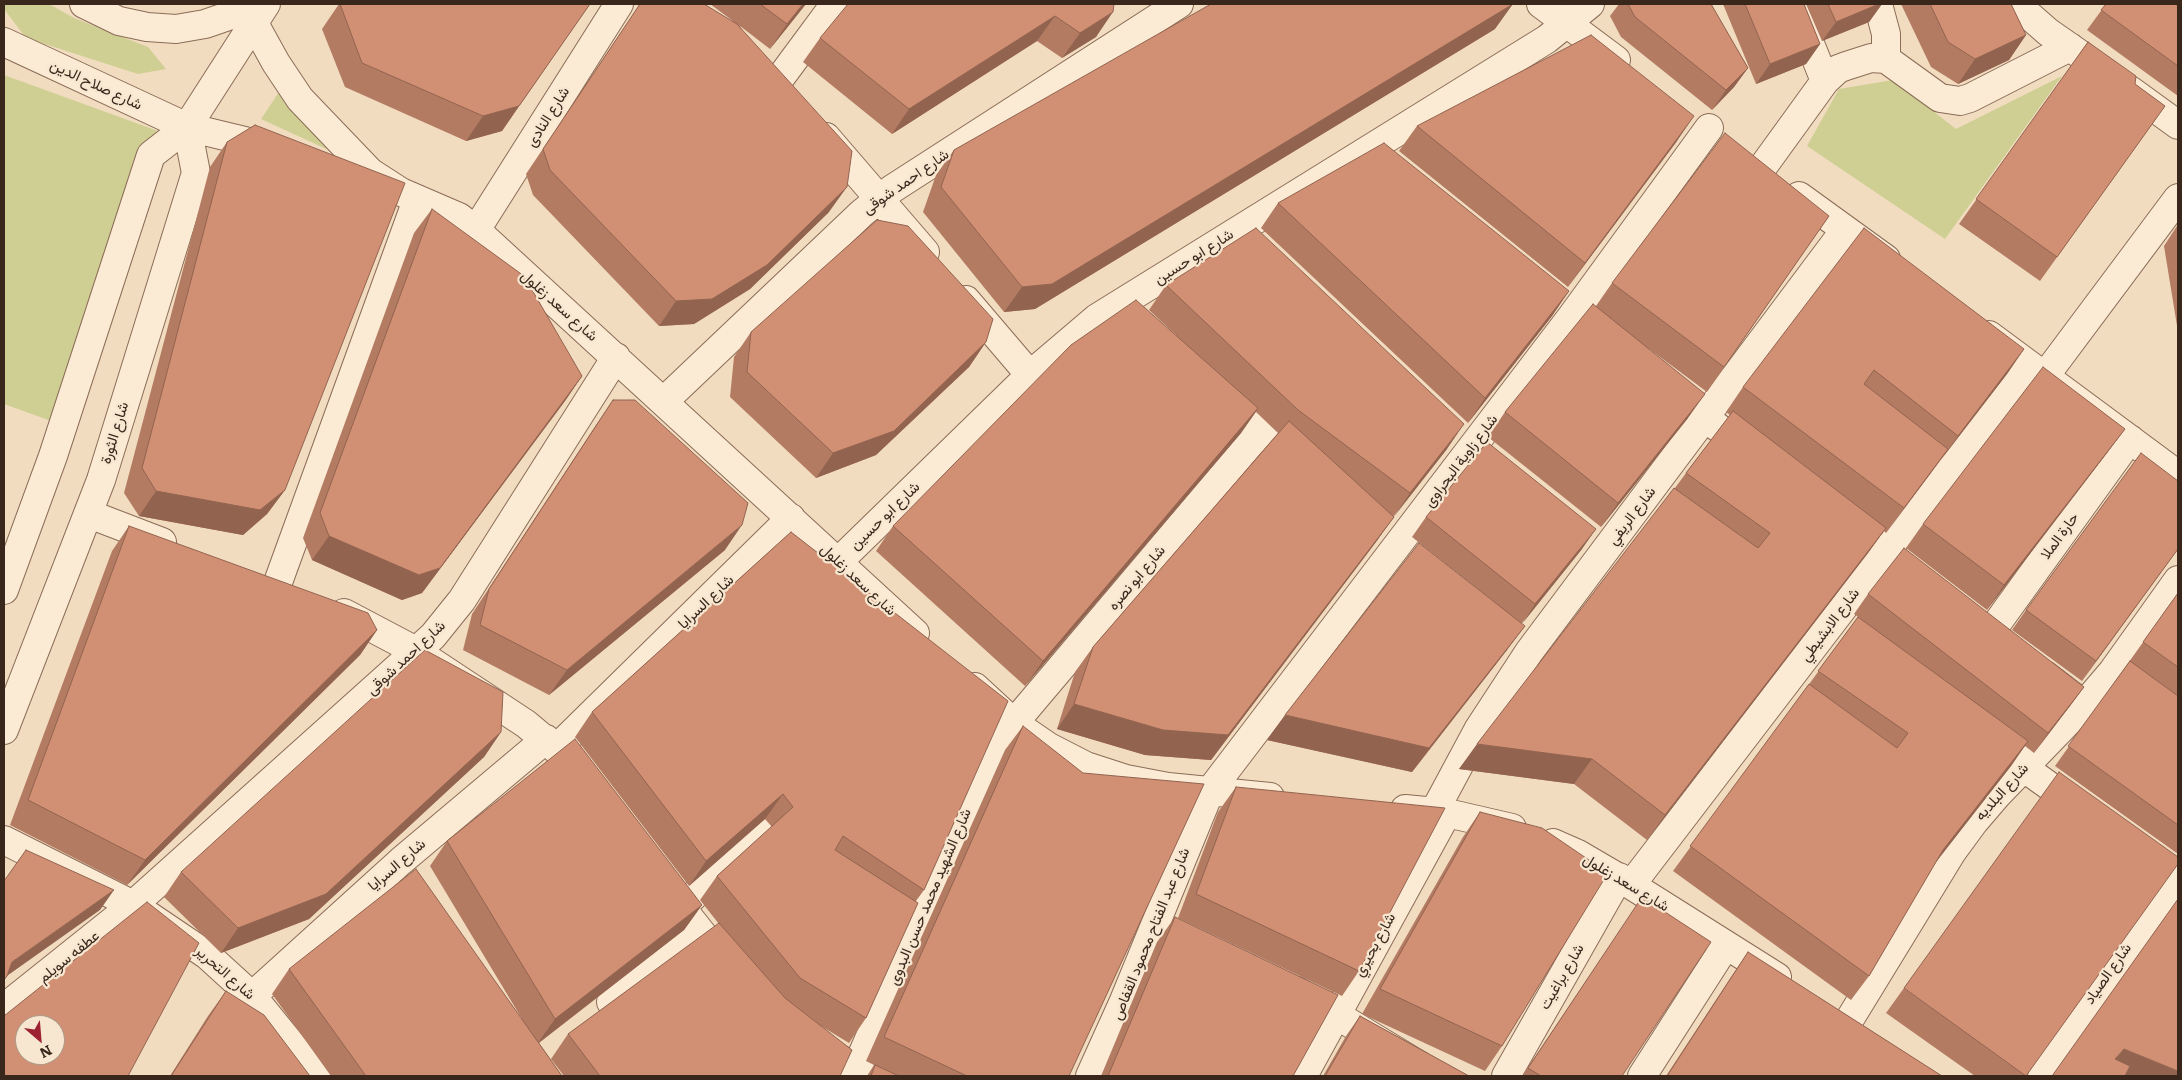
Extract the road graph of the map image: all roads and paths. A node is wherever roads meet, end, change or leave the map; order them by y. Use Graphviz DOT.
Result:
graph roads {
  1 [pos="84,4"];
  2 [pos="620,4"];
  3 [pos="835,4"];
  4 [pos="1176,4"];
  5 [pos="1542,4"];
  6 [pos="1590,4"];
  7 [pos="1794,4"];
  8 [pos="1878,4"];
  9 [pos="2016,4"];
  10 [pos="257,11"];
  11 [pos="1567,24"];
  12 [pos="4,42"];
  13 [pos="2070,46"];
  14 [pos="1886,59"];
  15 [pos="757,63"];
  16 [pos="1638,76"];
  17 [pos="778,81"];
  18 [pos="1825,81"];
  19 [pos="1685,111"];
  20 [pos="2178,125"];
  21 [pos="188,127"];
  22 [pos="1709,128"];
  23 [pos="1365,151"];
  24 [pos="292,153"];
  25 [pos="321,160"];
  26 [pos="1762,168"];
  27 [pos="1388,169"];
  28 [pos="369,171"];
  29 [pos="879,198"];
  30 [pos="2178,198"];
  31 [pos="417,200"];
  32 [pos="476,230"];
  33 [pos="1846,230"];
  34 [pos="1231,234"];
  35 [pos="1252,254"];
  36 [pos="1910,277"];
  37 [pos="1549,298"];
  38 [pos="1122,301"];
  39 [pos="1572,316"];
  40 [pos="1965,318"];
  41 [pos="1142,321"];
  42 [pos="1595,334"];
  43 [pos="616,357"];
  44 [pos="1642,370"];
  45 [pos="2037,371"];
  46 [pos="1030,374"];
  47 [pos="1205,380"];
  48 [pos="664,401"];
  49 [pos="1705,418"];
  50 [pos="1449,429"];
  51 [pos="1260,432"];
  52 [pos="2130,439"];
  53 [pos="1471,448"];
  54 [pos="1922,459"];
  55 [pos="1767,465"];
  56 [pos="1495,466"];
  57 [pos="2178,475"];
  58 [pos="1944,476"];
  59 [pos="1321,483"];
  60 [pos="1646,497"];
  61 [pos="1822,506"];
  62 [pos="1668,513"];
  63 [pos="89,514"];
  64 [pos="792,518"];
  65 [pos="1374,527"];
  66 [pos="1581,534"];
  67 [pos="187,551"];
  68 [pos="1405,552"];
  69 [pos="1604,553"];
  70 [pos="1884,554"];
  71 [pos="838,562"];
  72 [pos="250,575"];
  73 [pos="2178,580"];
  74 [pos="277,585"];
  75 [pos="4,590"];
  76 [pos="1945,599"];
  77 [pos="1967,616"];
  78 [pos="1830,625"];
  79 [pos="1990,633"];
  80 [pos="1506,634"];
  81 [pos="1853,642"];
  82 [pos="414,650"];
  83 [pos="1529,652"];
  84 [pos="937,653"];
  85 [pos="2113,671"];
  86 [pos="958,672"];
  87 [pos="2134,686"];
  88 [pos="1779,691"];
  89 [pos="2084,705"];
  90 [pos="1802,707"];
  91 [pos="1011,720"];
  92 [pos="4,730"];
  93 [pos="551,744"];
  94 [pos="1993,745"];
  95 [pos="2024,767"];
  96 [pos="1210,791"];
  97 [pos="598,798"];
  98 [pos="1297,799"];
  99 [pos="1385,807"];
  100 [pos="1440,813"];
  101 [pos="760,832"];
  102 [pos="4,840"];
  103 [pos="401,861"];
  104 [pos="652,869"];
  105 [pos="2177,876"];
  106 [pos="1625,881"];
  107 [pos="417,885"];
  108 [pos="133,905"];
  109 [pos="681,908"];
  110 [pos="892,916"];
  111 [pos="916,931"];
  112 [pos="700,933"];
  113 [pos="1726,945"];
  114 [pos="1278,981"];
  115 [pos="744,984"];
  116 [pos="247,991"];
  117 [pos="1799,991"];
  118 [pos="610,1002"];
  119 [pos="1824,1007"];
  120 [pos="4,1008"];
  121 [pos="226,1009"];
  122 [pos="1337,1015"];
  123 [pos="1848,1022"];
  124 [pos="794,1028"];
  125 [pos="1871,1037"];
  126 [pos="859,1074"];
  127 [pos="317,1076"];
  128 [pos="1090,1076"];
  129 [pos="1303,1076"];
  130 [pos="1437,1076"];
  131 [pos="1506,1076"];
  132 [pos="1642,1076"];
  133 [pos="2042,1076"];
  1 -- 10 [label="street"];
  2 -- 32 [label="street, شارع النادى"];
  3 -- 17 [label="street"];
  4 -- 29 [label="street, شارع احمد شوقى"];
  5 -- 11 [label="street"];
  6 -- 11 [label="street, شارع ابو حسين"];
  7 -- 18 [label="street"];
  8 -- 14 [label="street"];
  9 -- 13 [label="street"];
  10 -- 21 [label="street"];
  10 -- 28 [label="street"];
  11 -- 16 [label="street"];
  11 -- 23 [label="street, شارع ابو حسين"];
  12 -- 21 [label="street, شارع صلاح الدين"];
  13 -- 14 [label="street"];
  13 -- 20 [label="street"];
  14 -- 18 [label="street"];
  15 -- 17 [label="street"];
  17 -- 29 [label="street"];
  18 -- 26 [label="street"];
  19 -- 22 [label="street"];
  21 -- 24 [label="street"];
  21 -- 63 [label="street, شارع الثورة"];
  21 -- 75 [label="street"];
  22 -- 26 [label="street"];
  22 -- 39 [label="street, شارع زاوية البحراوى"];
  23 -- 27 [label="street"];
  23 -- 34 [label="street, شارع ابو حسين"];
  25 -- 28 [label="street, شارع سعد زغلول"];
  26 -- 33 [label="street"];
  28 -- 31 [label="street, شارع سعد زغلول"];
  29 -- 46 [label="street"];
  29 -- 48 [label="street, شارع احمد شوقى"];
  30 -- 45 [label="street, شارع الابشيطي"];
  31 -- 32 [label="street, شارع سعد زغلول"];
  31 -- 74 [label="street"];
  32 -- 43 [label="street, شارع سعد زغلول"];
  33 -- 36 [label="street"];
  33 -- 49 [label="street, شارع الريفي"];
  34 -- 35 [label="street"];
  34 -- 38 [label="street, شارع ابو حسين"];
  37 -- 39 [label="street"];
  38 -- 41 [label="street"];
  38 -- 46 [label="street, شارع ابو حسين"];
  39 -- 42 [label="street"];
  39 -- 53 [label="street, شارع زاوية البحراوى"];
  40 -- 45 [label="street"];
  43 -- 48 [label="street, شارع سعد زغلول"];
  43 -- 82 [label="street, شارع احمد شوقى"];
  44 -- 49 [label="street"];
  45 -- 52 [label="street"];
  45 -- 58 [label="street, شارع الابشيطي"];
  46 -- 71 [label="street, شارع ابو حسين"];
  47 -- 51 [label="street"];
  48 -- 64 [label="street, شارع سعد زغلول"];
  49 -- 55 [label="street"];
  49 -- 60 [label="street, شارع الريفي"];
  50 -- 53 [label="street"];
  51 -- 59 [label="street"];
  51 -- 91 [label="street, شارع ابو نصره"];
  52 -- 57 [label="street"];
  52 -- 79 [label="street, حارة الملا"];
  53 -- 56 [label="street"];
  53 -- 68 [label="street, شارع زاوية البحراوى"];
  54 -- 58 [label="street"];
  58 -- 70 [label="street, شارع الابشيطي"];
  60 -- 62 [label="street"];
  60 -- 69 [label="street, شارع الريفي"];
  61 -- 70 [label="street"];
  63 -- 67 [label="street"];
  63 -- 92 [label="street, شارع الثورة"];
  64 -- 71 [label="street, شارع سعد زغلول"];
  64 -- 93 [label="street, شارع السرايا"];
  65 -- 68 [label="street"];
  66 -- 69 [label="street"];
  68 -- 96 [label="street, شارع زاوية البحراوى"];
  69 -- 83 [label="street, شارع الريفي"];
  70 -- 76 [label="street"];
  70 -- 78 [label="street, شارع الابشيطي"];
  71 -- 84 [label="street, شارع سعد زغلول"];
  72 -- 74 [label="street"];
  73 -- 85 [label="street, شارع البلديه"];
  74 -- 82 [label="street"];
  77 -- 79 [label="street"];
  78 -- 81 [label="street"];
  78 -- 88 [label="street, شارع الابشيطي"];
  79 -- 89 [label="street"];
  80 -- 83 [label="street"];
  82 -- 93 [label="street"];
  82 -- 108 [label="street, شارع احمد شوقى"];
  83 -- 100 [label="street, شارع الريفي"];
  85 -- 87 [label="street"];
  85 -- 89 [label="street, شارع البلديه"];
  86 -- 91 [label="street"];
  88 -- 90 [label="street"];
  88 -- 106 [label="street, شارع الابشيطي"];
  89 -- 95 [label="street, شارع البلديه"];
  91 -- 96 [label="street"];
  91 -- 111 [label="street, شارع الشهيد محمد حسن البدوى"];
  93 -- 97 [label="street"];
  93 -- 103 [label="street, شارع السرايا"];
  94 -- 95 [label="street"];
  95 -- 105 [label="street"];
  95 -- 123 [label="street, شارع البلديه"];
  96 -- 98 [label="street"];
  96 -- 128 [label="street, شارع عبد الفتاح محمود القفاص"];
  99 -- 100 [label="street, شارع سعد زغلول"];
  100 -- 106 [label="street, شارع سعد زغلول"];
  100 -- 122 [label="street, شارع بحيري"];
  101 -- 109 [label="street"];
  102 -- 108 [label="street, شارع التحرير"];
  103 -- 107 [label="street"];
  103 -- 116 [label="street, شارع السرايا"];
  104 -- 109 [label="street"];
  105 -- 133 [label="street, شارع الصياد"];
  106 -- 113 [label="street, شارع سعد زغلول"];
  106 -- 131 [label="street, شارع براغيت"];
  108 -- 116 [label="street, شارع التحرير"];
  108 -- 120 [label="street, عطفه سويلم"];
  109 -- 112 [label="street"];
  110 -- 111 [label="street"];
  111 -- 126 [label="street, شارع الشهيد محمد حسن البدوى"];
  112 -- 115 [label="street"];
  112 -- 118 [label="street"];
  113 -- 117 [label="street, شارع سعد زغلول"];
  113 -- 132 [label="street"];
  114 -- 122 [label="street"];
  116 -- 121 [label="street, شارع السرايا"];
  116 -- 127 [label="street, شارع التحرير"];
  119 -- 123 [label="street"];
  122 -- 129 [label="street, شارع بحيري"];
  122 -- 130 [label="street"];
  123 -- 125 [label="street"];
  124 -- 126 [label="street"];
}
